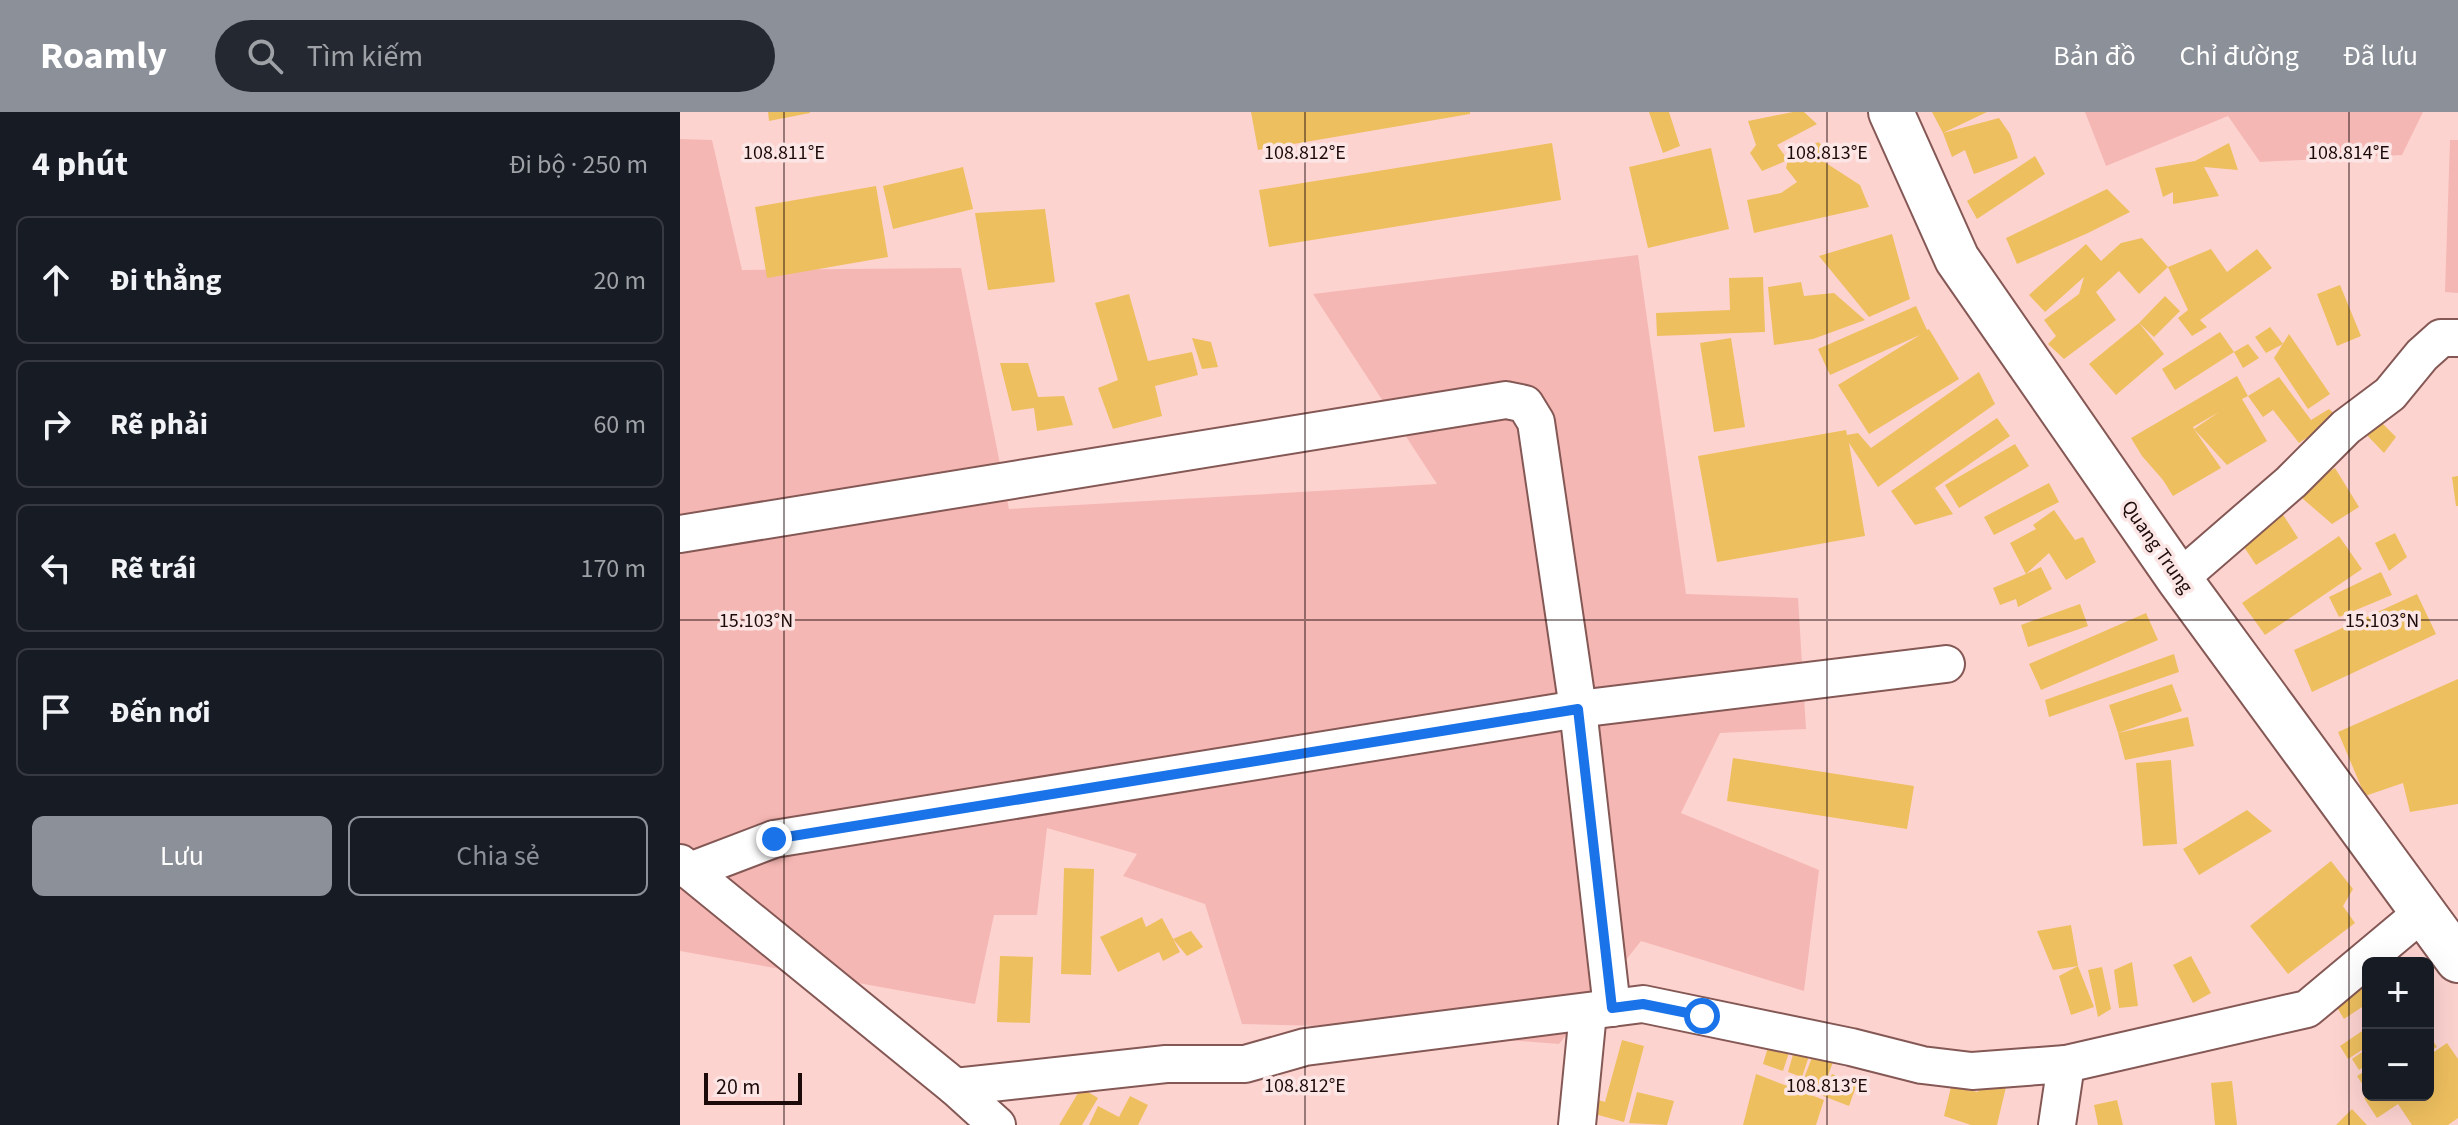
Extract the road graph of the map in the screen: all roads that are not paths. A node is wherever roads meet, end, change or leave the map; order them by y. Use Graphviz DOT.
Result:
graph roads {
  1 [pos="1891,112"];
  2 [pos="2458,338"];
  3 [pos="680,534"];
  4 [pos="2179,579"];
  5 [pos="1946,664"];
  6 [pos="1578,709"];
  7 [pos="685,867"];
  8 [pos="2423,912"];
  9 [pos="2458,960"];
  10 [pos="1600,1010"];
  11 [pos="2066,1064"];
  12 [pos="955,1087"];
  13 [pos="997,1125"];
  14 [pos="1577,1125"];
  15 [pos="2057,1125"];
  1 -- 4 [label="main road, Quang Trung"];
  2 -- 4 [label="street"];
  3 -- 6 [label="street"];
  4 -- 8 [label="main road, Quang Trung"];
  5 -- 6 [label="street"];
  6 -- 7 [label="street"];
  6 -- 10 [label="street"];
  7 -- 12 [label="street"];
  8 -- 9 [label="main road, Quang Trung"];
  8 -- 11 [label="street"];
  10 -- 11 [label="street"];
  10 -- 12 [label="street"];
  10 -- 14 [label="street"];
  11 -- 15 [label="street"];
  12 -- 13 [label="street"];
}
